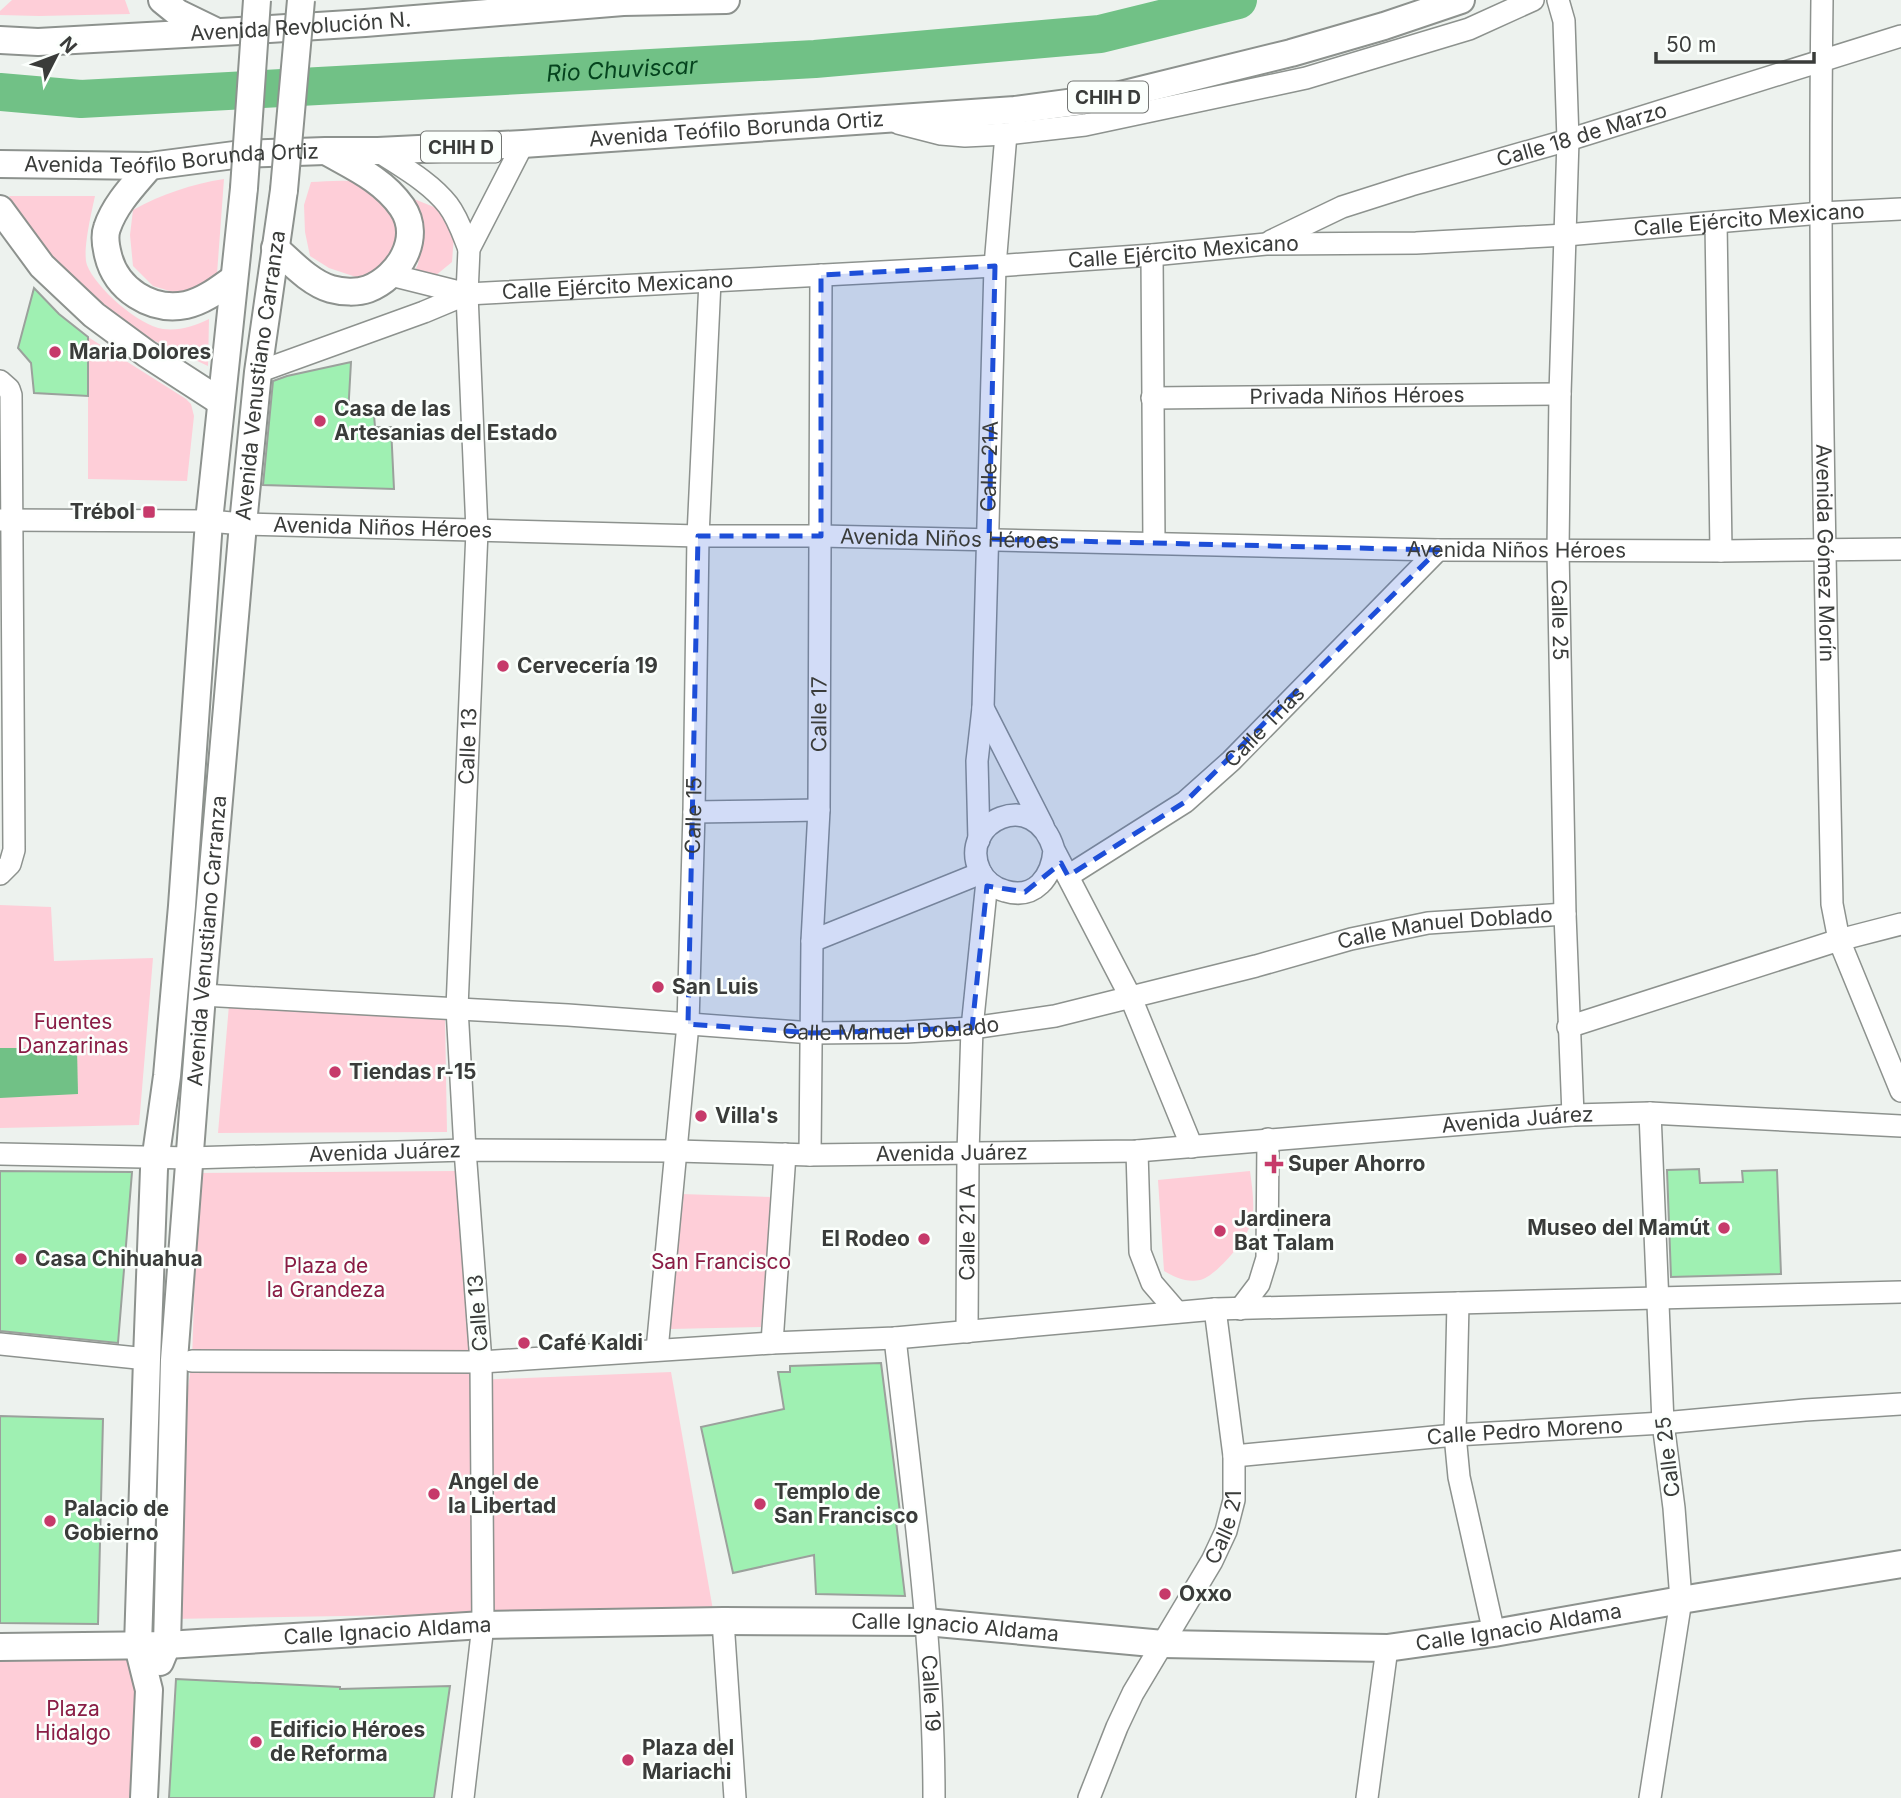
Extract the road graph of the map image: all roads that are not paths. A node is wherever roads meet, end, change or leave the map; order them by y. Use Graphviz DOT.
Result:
graph roads {
  1 [pos="162,0"];
  2 [pos="257,0"];
  3 [pos="301,0"];
  4 [pos="407,0"];
  5 [pos="710,0"];
  6 [pos="1461,0"];
  7 [pos="1532,0"];
  8 [pos="1558,0"];
  9 [pos="1822,0"];
  10 [pos="622,1"];
  11 [pos="365,23"];
  12 [pos="217,32"];
  13 [pos="1901,36"];
  14 [pos="0,40"];
  15 [pos="1821,62"];
  16 [pos="886,120"];
  17 [pos="1006,134"];
  18 [pos="1568,141"];
  19 [pos="523,144"];
  20 [pos="325,151"];
  21 [pos="378,151"];
  22 [pos="0,164"];
  23 [pos="150,166"];
  24 [pos="0,209"];
  25 [pos="1901,209"];
  26 [pos="1821,213"];
  27 [pos="1716,222"];
  28 [pos="1566,235"];
  29 [pos="1266,244"];
  30 [pos="275,248"];
  31 [pos="469,249"];
  32 [pos="1152,255"];
  33 [pos="995,266"];
  34 [pos="391,275"];
  35 [pos="821,275"];
  36 [pos="233,279"];
  37 [pos="710,281"];
  38 [pos="467,294"];
  39 [pos="258,372"];
  40 [pos="2,383"];
  41 [pos="1560,394"];
  42 [pos="1152,398"];
  43 [pos="221,402"];
  44 [pos="7,520"];
  45 [pos="209,522"];
  46 [pos="243,524"];
  47 [pos="477,531"];
  48 [pos="698,536"];
  49 [pos="821,536"];
  50 [pos="989,539"];
  51 [pos="1154,543"];
  52 [pos="1825,549"];
  53 [pos="1901,549"];
  54 [pos="1438,550"];
  55 [pos="1558,550"];
  56 [pos="1721,551"];
  57 [pos="983,708"];
  58 [pos="819,810"];
  59 [pos="694,812"];
  60 [pos="1043,826"];
  61 [pos="979,840"];
  62 [pos="1054,850"];
  63 [pos="5,869"];
  64 [pos="1068,876"];
  65 [pos="984,877"];
  66 [pos="1565,914"];
  67 [pos="1901,924"];
  68 [pos="1839,940"];
  69 [pos="812,941"];
  70 [pos="202,995"];
  71 [pos="1130,998"];
  72 [pos="457,1008"];
  73 [pos="688,1024"];
  74 [pos="1568,1027"];
  75 [pos="972,1028"];
  76 [pos="812,1033"];
  77 [pos="1901,1091"];
  78 [pos="1650,1114"];
  79 [pos="1573,1115"];
  80 [pos="1901,1126"];
  81 [pos="1268,1139"];
  82 [pos="1192,1147"];
  83 [pos="465,1150"];
  84 [pos="677,1150"];
  85 [pos="1136,1151"];
  86 [pos="968,1153"];
  87 [pos="0,1154"];
  88 [pos="785,1154"];
  89 [pos="810,1155"];
  90 [pos="156,1156"];
  91 [pos="190,1158"];
  92 [pos="1901,1292"];
  93 [pos="1657,1299"];
  94 [pos="1458,1303"];
  95 [pos="1215,1309"];
  96 [pos="1240,1309"];
  97 [pos="1177,1312"];
  98 [pos="967,1332"];
  99 [pos="895,1338"];
  100 [pos="772,1343"];
  101 [pos="0,1344"];
  102 [pos="657,1350"];
  103 [pos="146,1359"];
  104 [pos="192,1361"];
  105 [pos="481,1362"];
  106 [pos="1901,1404"];
  107 [pos="1663,1423"];
  108 [pos="1455,1435"];
  109 [pos="1234,1456"];
  110 [pos="1901,1564"];
  111 [pos="1681,1600"];
  112 [pos="723,1621"];
  113 [pos="926,1622"];
  114 [pos="483,1625"];
  115 [pos="1493,1633"];
  116 [pos="1163,1644"];
  117 [pos="167,1645"];
  118 [pos="138,1646"];
  119 [pos="0,1647"];
  120 [pos="1387,1647"];
  121 [pos="149,1690"];
  122 [pos="144,1798"];
  123 [pos="463,1798"];
  124 [pos="735,1798"];
  125 [pos="934,1798"];
  126 [pos="1089,1798"];
  127 [pos="1367,1798"];
  128 [pos="1650,1798"];
  1 -- 12 [label="main road"];
  2 -- 36 [label="main road, Avenida Venustiano Carranza, bridge"];
  3 -- 30 [label="main road, Avenida Venustiano Carranza, bridge"];
  4 -- 11 [label="main road"];
  5 -- 10 [label="main road, Avenida Revolución N."];
  6 -- 16 [label="main road, Avenida Teófilo Borunda Ortiz / CHIH D"];
  7 -- 17 [label="street"];
  8 -- 18 [label="street, Calle 25"];
  9 -- 15 [label="street, Avenida Gómez Morín"];
  10 -- 11 [label="main road, Avenida Revolución N."];
  11 -- 12 [label="main road, Avenida Revolución N."];
  12 -- 14 [label="main road, Avenida Revolución N."];
  13 -- 15 [label="street, Calle 18 de Marzo"];
  15 -- 18 [label="street, Calle 18 de Marzo"];
  15 -- 26 [label="street, Avenida Gómez Morín"];
  16 -- 17 [label="street"];
  16 -- 19 [label="main road, Avenida Teófilo Borunda Ortiz / CHIH D"];
  17 -- 33 [label="street, Calle 21A"];
  18 -- 28 [label="street, Calle 25"];
  18 -- 29 [label="street, Calle 18 de Marzo"];
  19 -- 21 [label="main road, Avenida Teófilo Borunda Ortiz / CHIH D"];
  19 -- 31 [label="street, Calle 13"];
  20 -- 21 [label="main road, Avenida Teófilo Borunda Ortiz / CHIH D"];
  20 -- 23 [label="main road, Avenida Teófilo Borunda Ortiz / CHIH D"];
  20 -- 34 [label="main road"];
  21 -- 31 [label="street"];
  22 -- 23 [label="main road, Avenida Teófilo Borunda Ortiz / CHIH D"];
  23 -- 36 [label="main road"];
  24 -- 43 [label="main road"];
  25 -- 26 [label="street, Calle Ejército Mexicano"];
  26 -- 27 [label="street, Calle Ejército Mexicano"];
  26 -- 52 [label="street, Avenida Gómez Morín"];
  27 -- 28 [label="street, Calle Ejército Mexicano"];
  27 -- 56 [label="street"];
  28 -- 29 [label="street, Calle Ejército Mexicano"];
  28 -- 41 [label="street, Calle 25"];
  29 -- 32 [label="street, Calle Ejército Mexicano"];
  30 -- 34 [label="main road"];
  30 -- 39 [label="main road, Avenida Venustiano Carranza"];
  31 -- 38 [label="street, Calle 13"];
  32 -- 33 [label="street, Calle Ejército Mexicano"];
  32 -- 42 [label="street"];
  33 -- 35 [label="street, Calle Ejército Mexicano"];
  33 -- 50 [label="street, Calle 21A"];
  34 -- 38 [label="street"];
  35 -- 37 [label="street, Calle Ejército Mexicano"];
  35 -- 49 [label="street, Calle 17"];
  36 -- 43 [label="main road, Avenida Venustiano Carranza"];
  37 -- 38 [label="street, Calle Ejército Mexicano"];
  37 -- 48 [label="street, Calle 15"];
  38 -- 39 [label="street"];
  38 -- 47 [label="street, Calle 13"];
  39 -- 46 [label="main road, Avenida Venustiano Carranza"];
  40 -- 44 [label="street"];
  41 -- 42 [label="street, Privada Niños Héroes"];
  41 -- 55 [label="street, Calle 25"];
  42 -- 51 [label="street"];
  43 -- 45 [label="main road, Avenida Venustiano Carranza"];
  44 -- 45 [label="street, Avenida Niños Héroes"];
  44 -- 63 [label="street"];
  45 -- 46 [label="street, Avenida Niños Héroes"];
  45 -- 90 [label="main road, Avenida Venustiano Carranza"];
  46 -- 47 [label="street, Avenida Niños Héroes"];
  46 -- 70 [label="main road, Avenida Venustiano Carranza"];
  47 -- 48 [label="street, Avenida Niños Héroes"];
  47 -- 72 [label="street, Calle 13"];
  48 -- 49 [label="street, Avenida Niños Héroes"];
  48 -- 59 [label="street, Calle 15"];
  49 -- 50 [label="street, Avenida Niños Héroes"];
  49 -- 58 [label="street, Calle 17"];
  50 -- 51 [label="street, Avenida Niños Héroes"];
  50 -- 57 [label="street, Calle 21A"];
  51 -- 54 [label="street, Avenida Niños Héroes"];
  52 -- 53 [label="street, Avenida Niños Héroes"];
  52 -- 56 [label="street, Avenida Niños Héroes"];
  52 -- 68 [label="street, Avenida Gómez Morín"];
  54 -- 55 [label="street, Avenida Niños Héroes"];
  54 -- 64 [label="street, Calle Trías"];
  55 -- 56 [label="street, Avenida Niños Héroes"];
  55 -- 66 [label="street, Calle 25"];
  57 -- 60 [label="street"];
  57 -- 61 [label="street, Calle 21A"];
  58 -- 59 [label="street"];
  58 -- 69 [label="street, Calle 17"];
  59 -- 73 [label="street, Calle 15"];
  60 -- 61 [label="street"];
  60 -- 62 [label="street"];
  61 -- 65 [label="street"];
  62 -- 64 [label="street"];
  62 -- 65 [label="street"];
  64 -- 71 [label="street"];
  65 -- 69 [label="street"];
  65 -- 75 [label="street, Calle 21 A"];
  66 -- 71 [label="street, Calle Manuel Doblado"];
  66 -- 74 [label="street, Calle 25"];
  67 -- 68 [label="street"];
  68 -- 74 [label="street"];
  68 -- 77 [label="street, Avenida Gómez Morín"];
  69 -- 76 [label="street, Calle 17"];
  70 -- 72 [label="street, Calle Manuel Doblado"];
  70 -- 91 [label="main road, Avenida Venustiano Carranza"];
  71 -- 75 [label="street, Calle Manuel Doblado"];
  71 -- 82 [label="street"];
  72 -- 73 [label="street, Calle Manuel Doblado"];
  72 -- 83 [label="street, Calle 13"];
  73 -- 76 [label="street, Calle Manuel Doblado"];
  73 -- 84 [label="street, Calle 15"];
  74 -- 79 [label="street, Calle 25"];
  75 -- 76 [label="street, Calle Manuel Doblado"];
  75 -- 86 [label="street, Calle 21 A"];
  76 -- 89 [label="street, Calle 17"];
  78 -- 79 [label="street, Avenida Juárez"];
  78 -- 80 [label="street, Avenida Juárez"];
  78 -- 93 [label="street, Calle 25"];
  79 -- 81 [label="street, Avenida Juárez"];
  81 -- 82 [label="street, Avenida Juárez"];
  81 -- 96 [label="street"];
  82 -- 85 [label="street, Avenida Juárez"];
  83 -- 84 [label="street, Avenida Juárez"];
  83 -- 91 [label="street, Avenida Juárez"];
  83 -- 105 [label="street, Calle 13"];
  84 -- 88 [label="street, Avenida Juárez"];
  84 -- 102 [label="street, Calle 15"];
  85 -- 86 [label="street, Avenida Juárez"];
  85 -- 97 [label="street"];
  86 -- 89 [label="street, Avenida Juárez"];
  86 -- 98 [label="street, Calle 21 A"];
  87 -- 90 [label="street, Avenida Juárez"];
  88 -- 89 [label="street, Avenida Juárez"];
  88 -- 100 [label="street"];
  90 -- 91 [label="street, Avenida Juárez"];
  90 -- 103 [label="main road, Avenida Venustiano Carranza"];
  91 -- 117 [label="main road, Avenida Venustiano Carranza"];
  92 -- 93 [label="street"];
  93 -- 94 [label="street"];
  93 -- 107 [label="street, Calle 25"];
  94 -- 96 [label="street"];
  94 -- 108 [label="street"];
  95 -- 96 [label="street"];
  95 -- 97 [label="street"];
  95 -- 109 [label="street, Calle 21"];
  97 -- 98 [label="street"];
  98 -- 99 [label="street"];
  99 -- 100 [label="street"];
  99 -- 113 [label="street, Calle 19"];
  100 -- 102 [label="street"];
  101 -- 103 [label="street"];
  102 -- 105 [label="street"];
  103 -- 118 [label="main road, Avenida Venustiano Carranza"];
  104 -- 105 [label="street"];
  105 -- 114 [label="street, Calle 13"];
  106 -- 107 [label="street, Calle Pedro Moreno"];
  107 -- 108 [label="street, Calle Pedro Moreno"];
  107 -- 111 [label="street, Calle 25"];
  108 -- 109 [label="street, Calle Pedro Moreno"];
  108 -- 115 [label="street"];
  109 -- 116 [label="street, Calle 21"];
  110 -- 111 [label="main road, Calle Ignacio Aldama"];
  111 -- 115 [label="main road, Calle Ignacio Aldama"];
  111 -- 128 [label="street, Calle 25"];
  112 -- 113 [label="main road, Calle Ignacio Aldama"];
  112 -- 114 [label="main road, Calle Ignacio Aldama"];
  112 -- 124 [label="street"];
  113 -- 116 [label="main road, Calle Ignacio Aldama"];
  113 -- 125 [label="street, Calle 19"];
  114 -- 117 [label="main road, Calle Ignacio Aldama"];
  114 -- 123 [label="street"];
  115 -- 120 [label="main road, Calle Ignacio Aldama"];
  116 -- 120 [label="main road, Calle Ignacio Aldama"];
  116 -- 126 [label="street, Calle 21"];
  117 -- 118 [label="main road, Calle Ignacio Aldama"];
  117 -- 121 [label="main road, Avenida Venustiano Carranza"];
  118 -- 119 [label="main road, Calle Ignacio Aldama"];
  118 -- 121 [label="main road, Avenida Venustiano Carranza"];
  120 -- 127 [label="street"];
  121 -- 122 [label="main road, Avenida Venustiano Carranza"];
}
